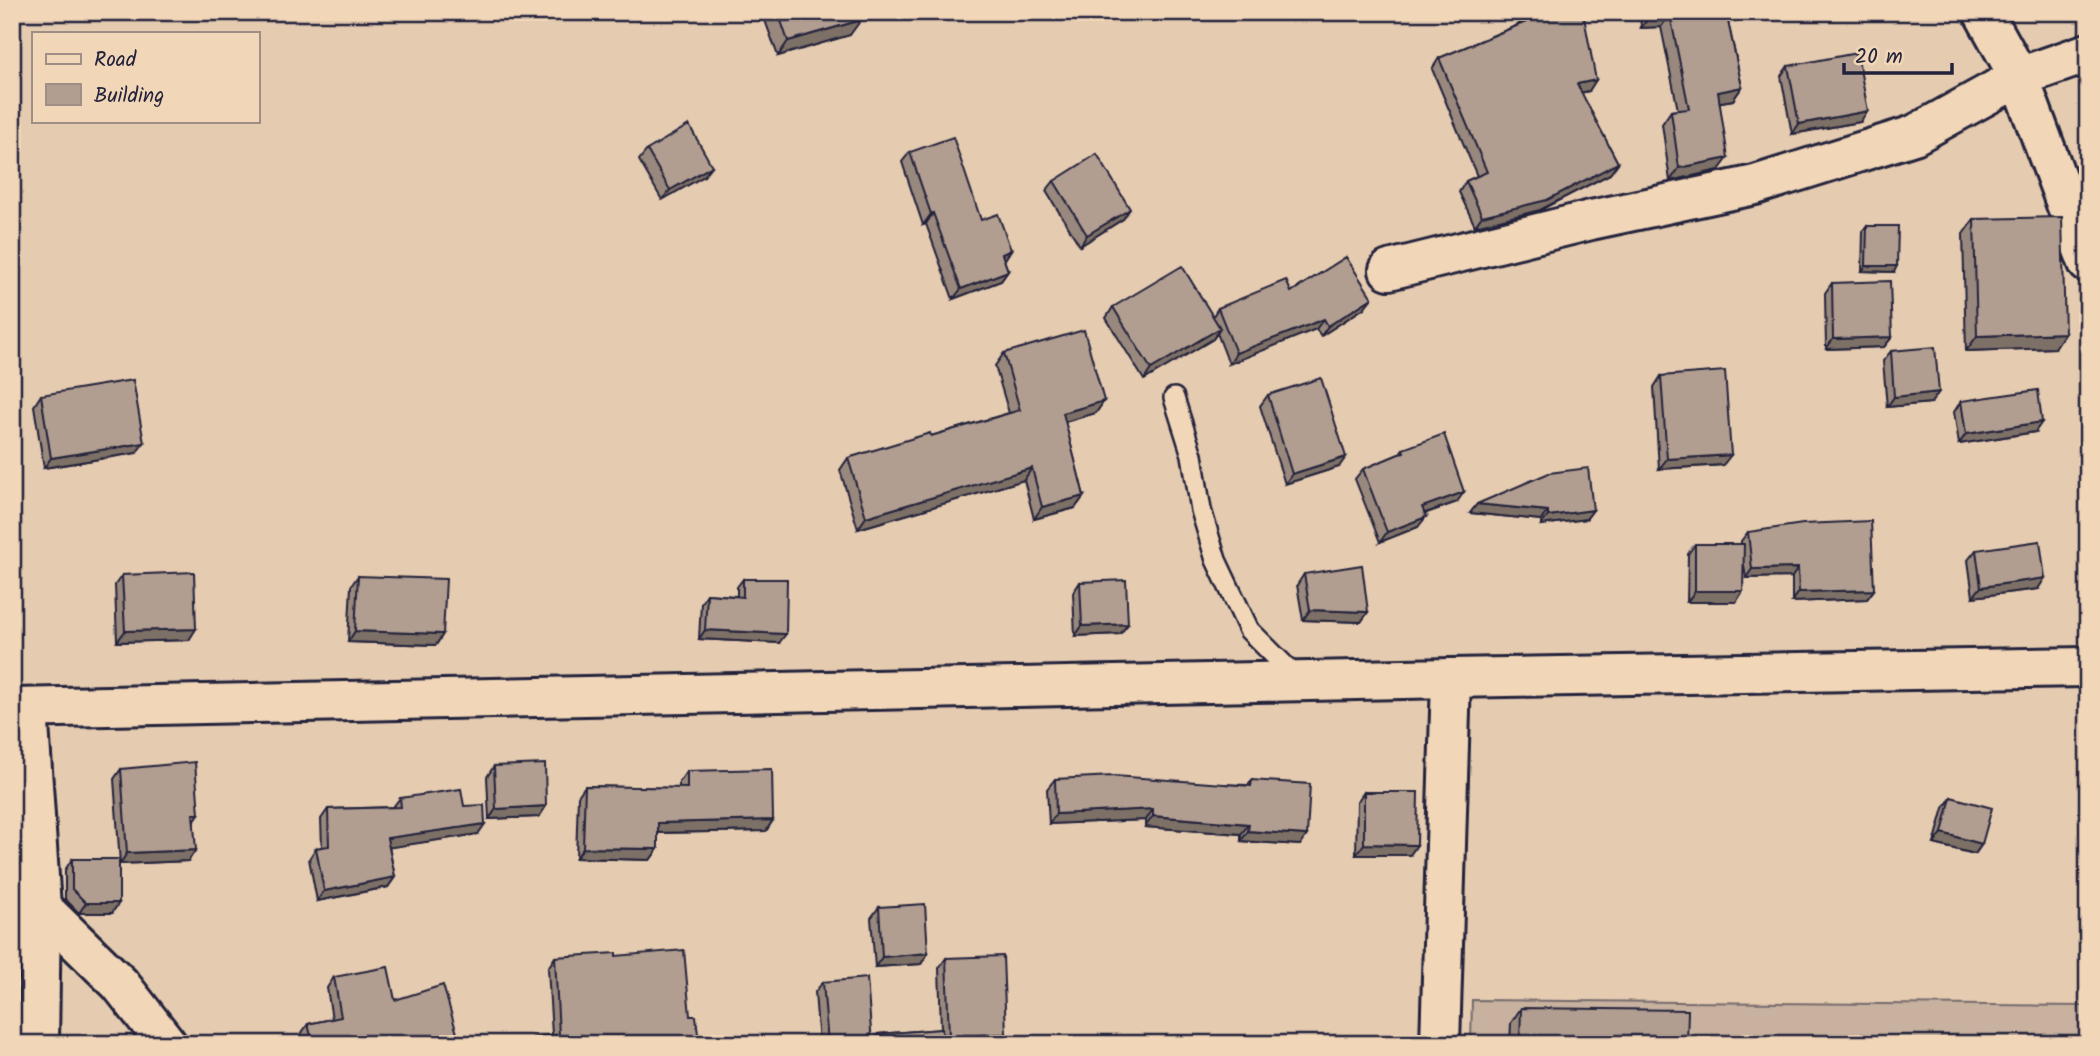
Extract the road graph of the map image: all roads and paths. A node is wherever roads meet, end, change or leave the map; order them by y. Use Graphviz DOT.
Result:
graph roads {
  1 [pos="1983,12"];
  2 [pos="2088,54"];
  3 [pos="2019,77"];
  4 [pos="2088,263"];
  5 [pos="1389,271"];
  6 [pos="1174,398"];
  7 [pos="2088,667"];
  8 [pos="1451,678"];
  9 [pos="1301,681"];
  10 [pos="20,708"];
  11 [pos="41,907"];
  12 [pos="39,1044"];
  13 [pos="167,1044"];
  14 [pos="1440,1044"];
  1 -- 3 [label="street"];
  2 -- 3 [label="street"];
  3 -- 4 [label="street"];
  3 -- 5 [label="street"];
  6 -- 9 [label="lane"];
  7 -- 8 [label="street"];
  8 -- 9 [label="street"];
  8 -- 14 [label="street"];
  9 -- 10 [label="street"];
  10 -- 11 [label="street"];
  11 -- 12 [label="street"];
  11 -- 13 [label="street"];
}
